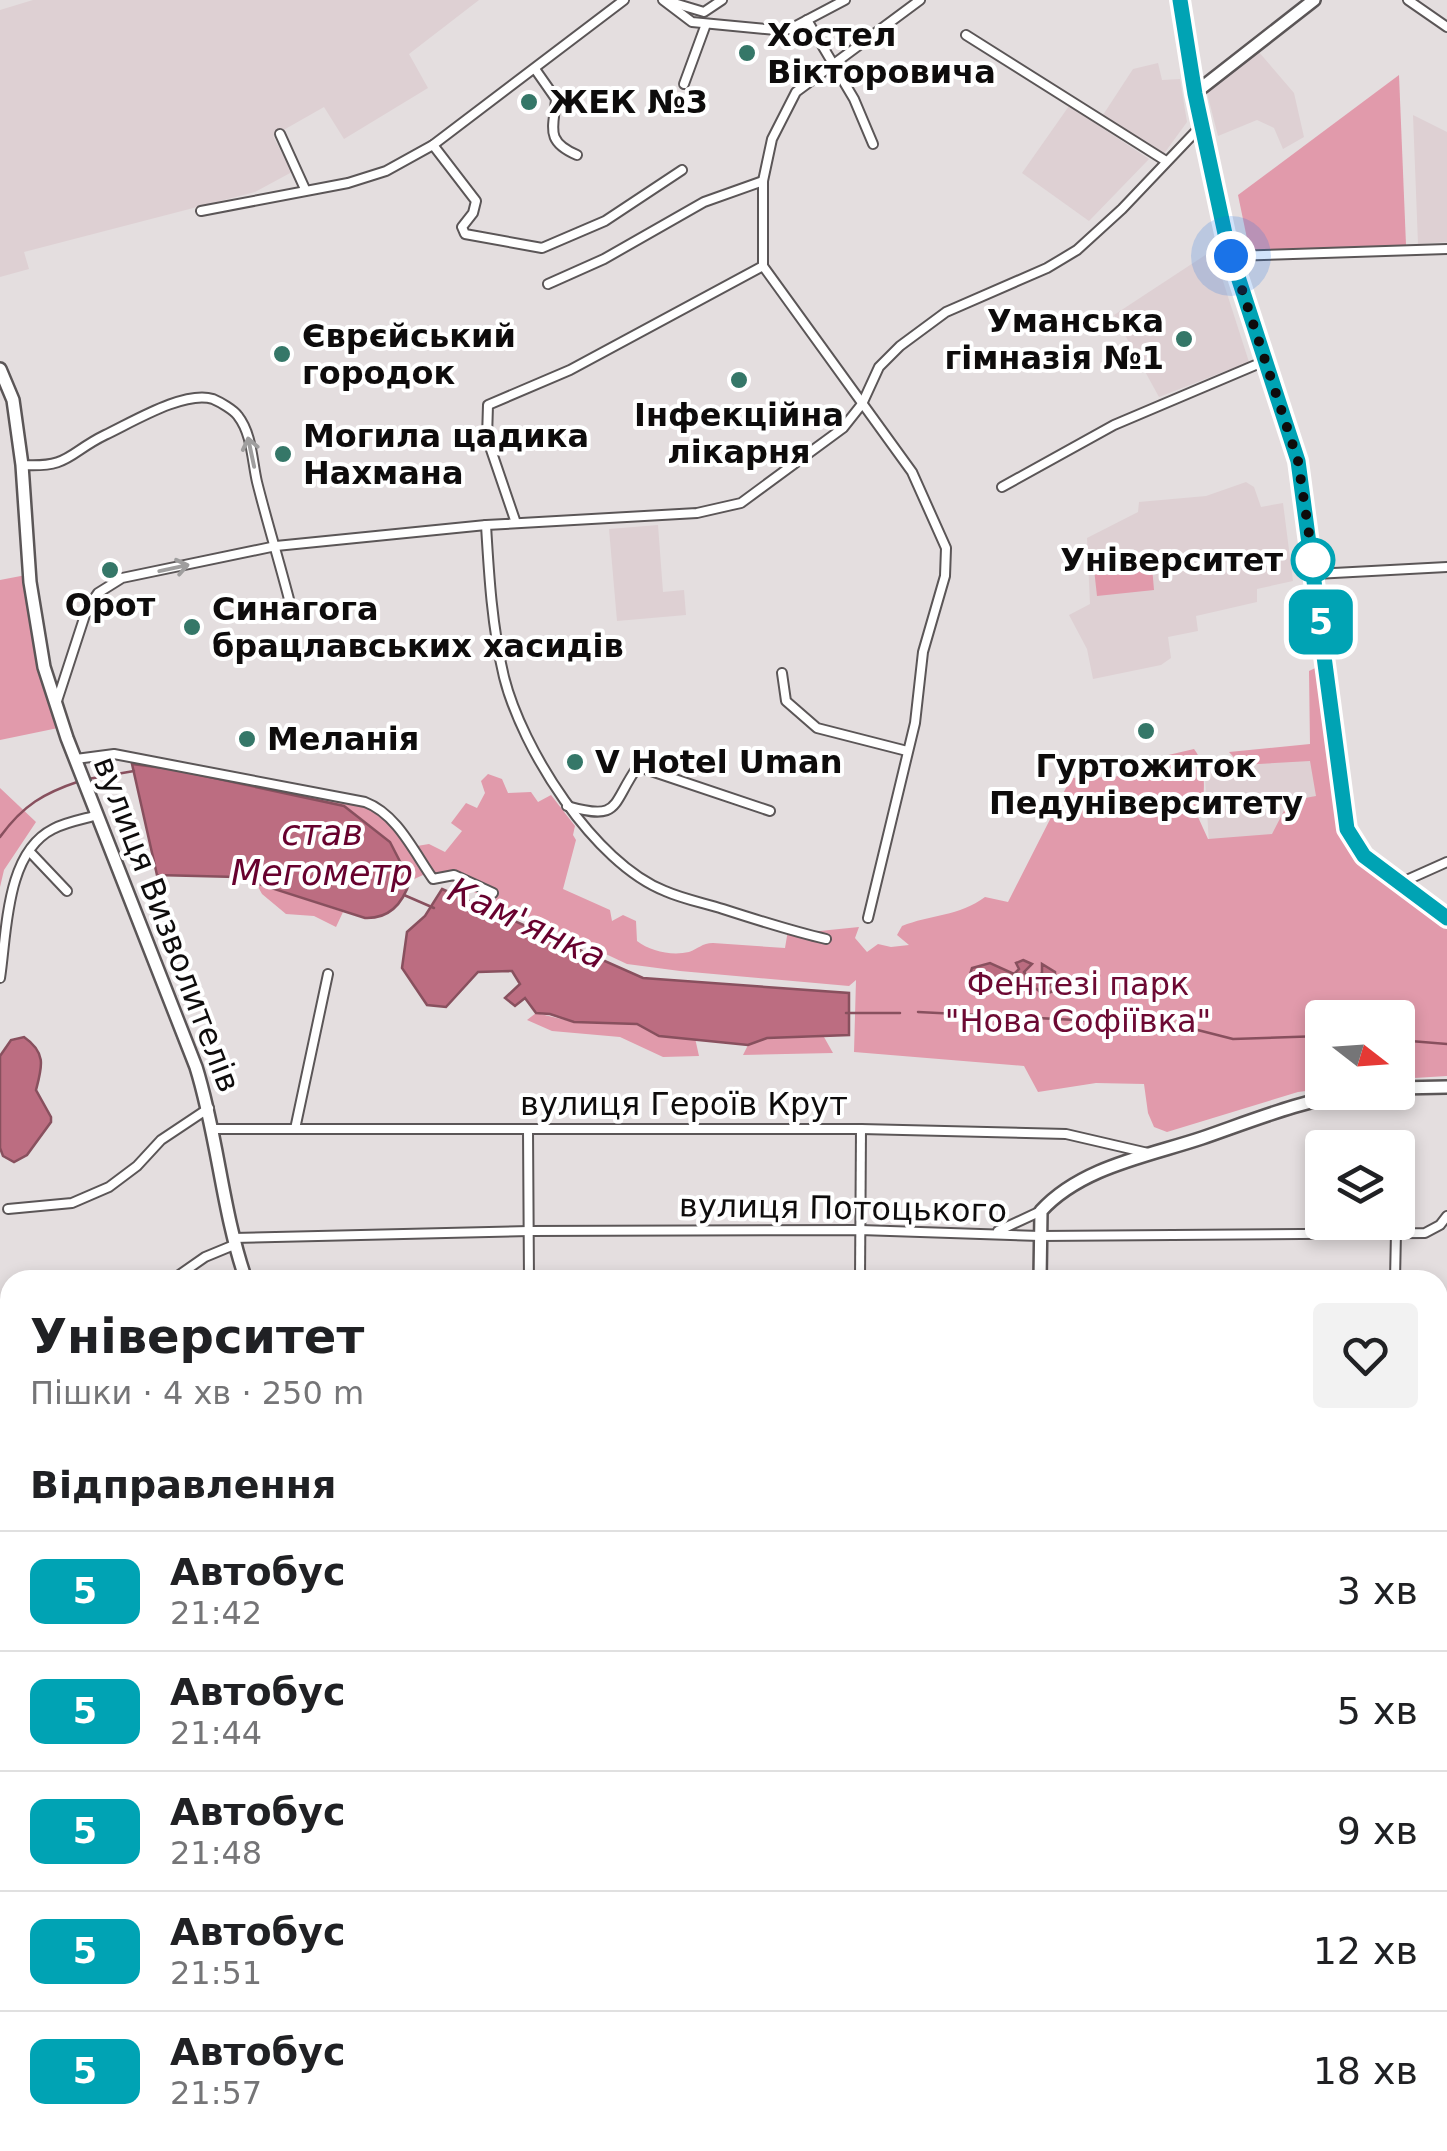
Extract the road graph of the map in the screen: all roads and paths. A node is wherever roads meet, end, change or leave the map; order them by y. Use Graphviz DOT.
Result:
graph roads {
  1 [pos="624,0"];
  2 [pos="664,0"];
  3 [pos="722,0"];
  4 [pos="845,0"];
  5 [pos="920,0"];
  6 [pos="1180,0"];
  7 [pos="1314,0"];
  8 [pos="1408,0"];
  9 [pos="808,20"];
  10 [pos="706,24"];
  11 [pos="1447,27"];
  12 [pos="966,35"];
  13 [pos="833,62"];
  14 [pos="535,69"];
  15 [pos="684,84"];
  16 [pos="1195,94"];
  17 [pos="1201,126"];
  18 [pos="280,134"];
  19 [pos="874,144"];
  20 [pos="433,145"];
  21 [pos="577,154"];
  22 [pos="1166,161"];
  23 [pos="682,170"];
  24 [pos="763,180"];
  25 [pos="305,190"];
  26 [pos="201,210"];
  27 [pos="1447,249"];
  28 [pos="1231,256"];
  29 [pos="763,266"];
  30 [pos="548,284"];
  31 [pos="1264,361"];
  32 [pos="0,368"];
  33 [pos="862,404"];
  34 [pos="22,465"];
  35 [pos="1002,486"];
  36 [pos="516,524"];
  37 [pos="486,526"];
  38 [pos="276,546"];
  39 [pos="1447,567"];
  40 [pos="1315,574"];
  41 [pos="293,615"];
  42 [pos="782,673"];
  43 [pos="56,706"];
  44 [pos="907,752"];
  45 [pos="78,763"];
  46 [pos="568,806"];
  47 [pos="770,810"];
  48 [pos="98,815"];
  49 [pos="30,852"];
  50 [pos="1447,862"];
  51 [pos="1400,883"];
  52 [pos="67,891"];
  53 [pos="493,893"];
  54 [pos="868,918"];
  55 [pos="1447,918"];
  56 [pos="826,939"];
  57 [pos="328,974"];
  58 [pos="0,978"];
  59 [pos="1415,1088"];
  60 [pos="1447,1088"];
  61 [pos="1305,1105"];
  62 [pos="209,1108"];
  63 [pos="862,1128"];
  64 [pos="213,1129"];
  65 [pos="295,1129"];
  66 [pos="528,1130"];
  67 [pos="1153,1154"];
  68 [pos="8,1208"];
  69 [pos="1041,1211"];
  70 [pos="1447,1216"];
  71 [pos="860,1230"];
  72 [pos="529,1231"];
  73 [pos="1415,1232"];
  74 [pos="994,1233"];
  75 [pos="1305,1233"];
  76 [pos="1040,1236"];
  77 [pos="1396,1240"];
  78 [pos="233,1241"];
  79 [pos="187,1270"];
  80 [pos="243,1270"];
  81 [pos="529,1270"];
  82 [pos="860,1270"];
  83 [pos="1040,1270"];
  84 [pos="1396,1270"];
  1 -- 14 [label="street"];
  2 -- 3 [label="street"];
  2 -- 10 [label="street"];
  4 -- 9 [label="street"];
  5 -- 13 [label="street"];
  6 -- 16 [label="street"];
  7 -- 16 [label="street"];
  8 -- 11 [label="street"];
  9 -- 10 [label="street"];
  9 -- 13 [label="street"];
  10 -- 15 [label="street"];
  12 -- 22 [label="street"];
  13 -- 19 [label="street"];
  13 -- 24 [label="street"];
  14 -- 20 [label="street"];
  14 -- 21 [label="street"];
  16 -- 17 [label="street"];
  17 -- 22 [label="street"];
  17 -- 28 [label="street"];
  18 -- 25 [label="street"];
  20 -- 23 [label="street"];
  20 -- 25 [label="street"];
  22 -- 33 [label="street"];
  24 -- 29 [label="street"];
  24 -- 30 [label="street"];
  25 -- 26 [label="street"];
  27 -- 28 [label="street"];
  28 -- 31 [label="street"];
  29 -- 33 [label="street"];
  29 -- 36 [label="street"];
  31 -- 35 [label="street"];
  31 -- 40 [label="street"];
  32 -- 34 [label="street, вулиця Визволителів"];
  33 -- 36 [label="street"];
  33 -- 44 [label="street"];
  38 -- 34 [label="street, one-way"];
  34 -- 43 [label="street, вулиця Визволителів"];
  36 -- 37 [label="street"];
  37 -- 38 [label="street"];
  37 -- 46 [label="street"];
  38 -- 41 [label="street"];
  43 -- 38 [label="street, one-way"];
  39 -- 40 [label="street"];
  40 -- 51 [label="street"];
  42 -- 44 [label="street"];
  43 -- 45 [label="street, вулиця Визволителів"];
  44 -- 54 [label="street"];
  45 -- 48 [label="street, вулиця Визволителів"];
  45 -- 53 [label="street"];
  46 -- 47 [label="street"];
  46 -- 56 [label="street"];
  48 -- 49 [label="street"];
  48 -- 62 [label="street, вулиця Визволителів"];
  49 -- 52 [label="street"];
  49 -- 58 [label="street"];
  50 -- 51 [label="street"];
  51 -- 55 [label="street"];
  57 -- 65 [label="street"];
  59 -- 60 [label="street"];
  61 -- 67 [label="street"];
  62 -- 64 [label="street, вулиця Визволителів"];
  62 -- 68 [label="street"];
  63 -- 66 [label="street, вулиця Героїв Крут"];
  63 -- 67 [label="street, вулиця Героїв Крут"];
  63 -- 71 [label="street"];
  64 -- 65 [label="street, вулиця Героїв Крут"];
  64 -- 78 [label="street, вулиця Визволителів"];
  65 -- 66 [label="street, вулиця Героїв Крут"];
  66 -- 72 [label="street"];
  67 -- 69 [label="street"];
  69 -- 74 [label="street"];
  69 -- 76 [label="street"];
  70 -- 73 [label="street, вулиця Потоцького"];
  71 -- 72 [label="street, вулиця Потоцького"];
  71 -- 74 [label="street, вулиця Потоцького"];
  71 -- 82 [label="street"];
  72 -- 78 [label="street, вулиця Потоцького"];
  72 -- 81 [label="street"];
  74 -- 76 [label="street, вулиця Потоцького"];
  75 -- 76 [label="street, вулиця Потоцького"];
  76 -- 83 [label="street"];
  77 -- 84 [label="street"];
  78 -- 79 [label="street"];
  78 -- 80 [label="street, вулиця Визволителів"];
}
